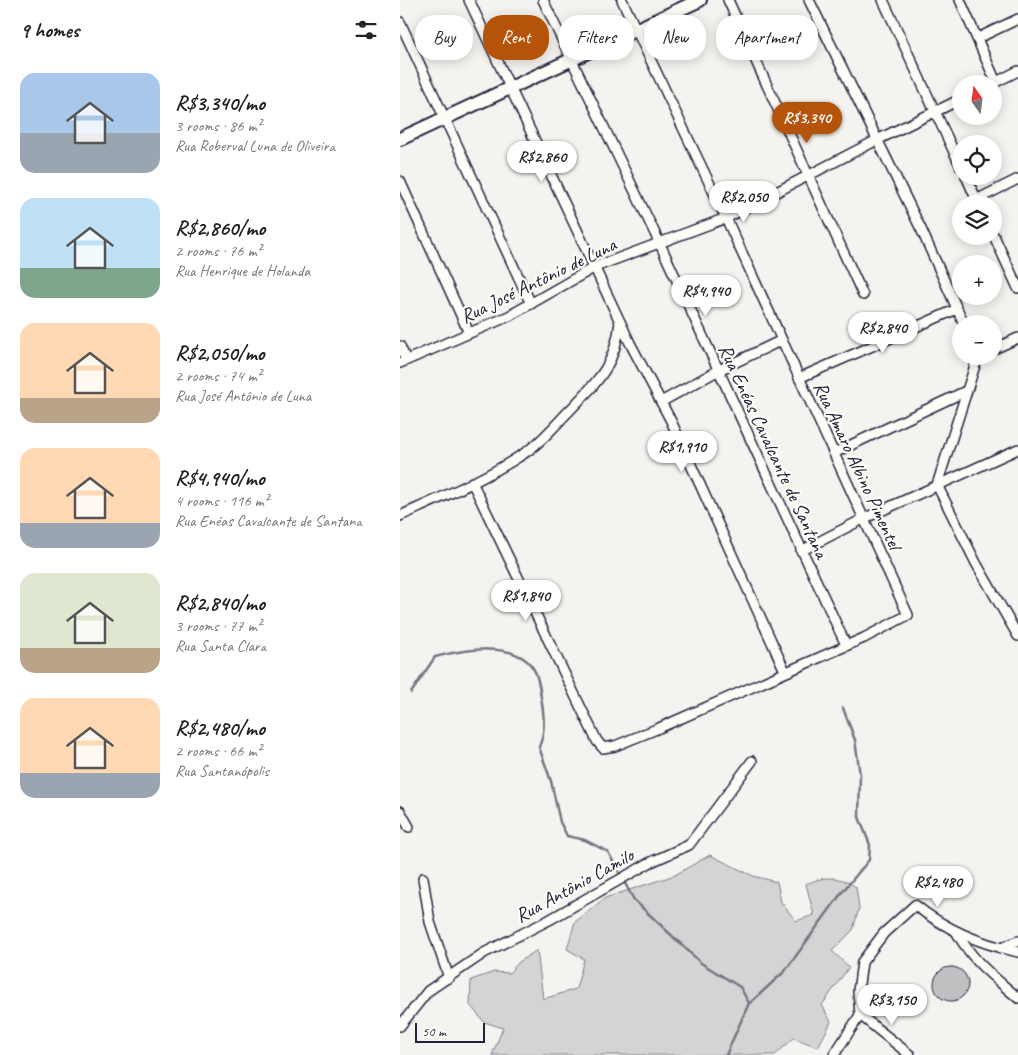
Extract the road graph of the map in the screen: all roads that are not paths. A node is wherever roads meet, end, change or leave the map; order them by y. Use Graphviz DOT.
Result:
graph roads {
  1 [pos="469,0"];
  2 [pos="543,0"];
  3 [pos="622,0"];
  4 [pos="700,0"];
  5 [pos="728,0"];
  6 [pos="809,0"];
  7 [pos="883,0"];
  8 [pos="960,0"];
  9 [pos="1018,19"];
  10 [pos="400,22"];
  11 [pos="636,30"];
  12 [pos="978,38"];
  13 [pos="572,61"];
  14 [pos="1018,71"];
  15 [pos="991,75"];
  16 [pos="1002,79"];
  17 [pos="510,89"];
  18 [pos="952,103"];
  19 [pos="936,111"];
  20 [pos="444,119"];
  21 [pos="400,139"];
  22 [pos="877,140"];
  23 [pos="952,146"];
  24 [pos="809,176"];
  25 [pos="1018,179"];
  26 [pos="400,181"];
  27 [pos="989,195"];
  28 [pos="726,218"];
  29 [pos="660,244"];
  30 [pos="998,245"];
  31 [pos="595,268"];
  32 [pos="1018,288"];
  33 [pos="863,296"];
  34 [pos="531,304"];
  35 [pos="958,309"];
  36 [pos="960,315"];
  37 [pos="620,322"];
  38 [pos="469,332"];
  39 [pos="1018,338"];
  40 [pos="782,340"];
  41 [pos="1002,345"];
  42 [pos="400,346"];
  43 [pos="403,362"];
  44 [pos="975,365"];
  45 [pos="717,371"];
  46 [pos="800,378"];
  47 [pos="966,391"];
  48 [pos="661,402"];
  49 [pos="1018,449"];
  50 [pos="834,453"];
  51 [pos="472,482"];
  52 [pos="937,485"];
  53 [pos="400,516"];
  54 [pos="863,520"];
  55 [pos="801,551"];
  56 [pos="1018,636"];
  57 [pos="846,645"];
  58 [pos="785,671"];
  59 [pos="752,761"];
  60 [pos="400,812"];
  61 [pos="409,827"];
  62 [pos="423,878"];
  63 [pos="953,931"];
  64 [pos="1018,941"];
  65 [pos="1001,948"];
  66 [pos="1018,952"];
  67 [pos="448,978"];
  68 [pos="1018,998"];
  69 [pos="860,1014"];
  70 [pos="400,1026"];
  71 [pos="834,1055"];
  72 [pos="910,1055"];
  1 -- 17 [label="street"];
  2 -- 13 [label="street, Rua Enéas Cavalcante de Santana"];
  3 -- 11 [label="street, Rua Amaro Albino Pimentel"];
  4 -- 11 [label="street"];
  5 -- 24 [label="street"];
  6 -- 22 [label="street"];
  7 -- 19 [label="street"];
  8 -- 12 [label="street"];
  9 -- 12 [label="street"];
  10 -- 20 [label="street"];
  11 -- 13 [label="street"];
  11 -- 28 [label="street, Rua Amaro Albino Pimentel"];
  12 -- 15 [label="street"];
  13 -- 17 [label="street"];
  13 -- 29 [label="street, Rua Enéas Cavalcante de Santana"];
  14 -- 16 [label="street"];
  17 -- 20 [label="street"];
  17 -- 31 [label="street"];
  18 -- 19 [label="street, Rua José Antônio de Luna"];
  19 -- 22 [label="street, Rua José Antônio de Luna"];
  19 -- 23 [label="street"];
  20 -- 21 [label="street"];
  20 -- 34 [label="street"];
  22 -- 24 [label="street, Rua José Antônio de Luna"];
  22 -- 35 [label="street"];
  24 -- 28 [label="street, Rua José Antônio de Luna"];
  24 -- 33 [label="street"];
  25 -- 27 [label="street"];
  26 -- 38 [label="street"];
  28 -- 29 [label="street, Rua José Antônio de Luna"];
  28 -- 40 [label="street, Rua Amaro Albino Pimentel"];
  29 -- 31 [label="street, Rua José Antônio de Luna"];
  29 -- 45 [label="street, Rua Enéas Cavalcante de Santana"];
  30 -- 32 [label="street"];
  31 -- 34 [label="street, Rua José Antônio de Luna"];
  31 -- 37 [label="street"];
  34 -- 38 [label="street, Rua José Antônio de Luna"];
  35 -- 36 [label="street"];
  35 -- 46 [label="street"];
  37 -- 48 [label="street"];
  37 -- 51 [label="street"];
  38 -- 43 [label="street, Rua José Antônio de Luna"];
  39 -- 41 [label="street"];
  40 -- 45 [label="street"];
  40 -- 46 [label="street, Rua Amaro Albino Pimentel"];
  42 -- 43 [label="street"];
  44 -- 47 [label="street"];
  45 -- 48 [label="street"];
  45 -- 55 [label="street, Rua Enéas Cavalcante de Santana"];
  46 -- 50 [label="street, Rua Amaro Albino Pimentel"];
  47 -- 50 [label="street"];
  47 -- 52 [label="street"];
  48 -- 58 [label="street"];
  49 -- 52 [label="street"];
  50 -- 54 [label="street, Rua Amaro Albino Pimentel"];
  51 -- 53 [label="street"];
  51 -- 58 [label="street, Rua Amaro Albino Pimentel"];
  52 -- 54 [label="street"];
  52 -- 56 [label="street"];
  54 -- 55 [label="street"];
  54 -- 57 [label="street, Rua Amaro Albino Pimentel"];
  55 -- 57 [label="street, Rua Enéas Cavalcante de Santana"];
  57 -- 58 [label="street, Rua Amaro Albino Pimentel"];
  59 -- 67 [label="street, Rua Antônio Camilo"];
  60 -- 61 [label="street"];
  62 -- 67 [label="street"];
  63 -- 65 [label="street"];
  63 -- 68 [label="street"];
  63 -- 69 [label="street"];
  64 -- 65 [label="street"];
  65 -- 66 [label="street"];
  67 -- 70 [label="street, Rua Antônio Camilo"];
  69 -- 71 [label="street"];
  69 -- 72 [label="street"];
}
